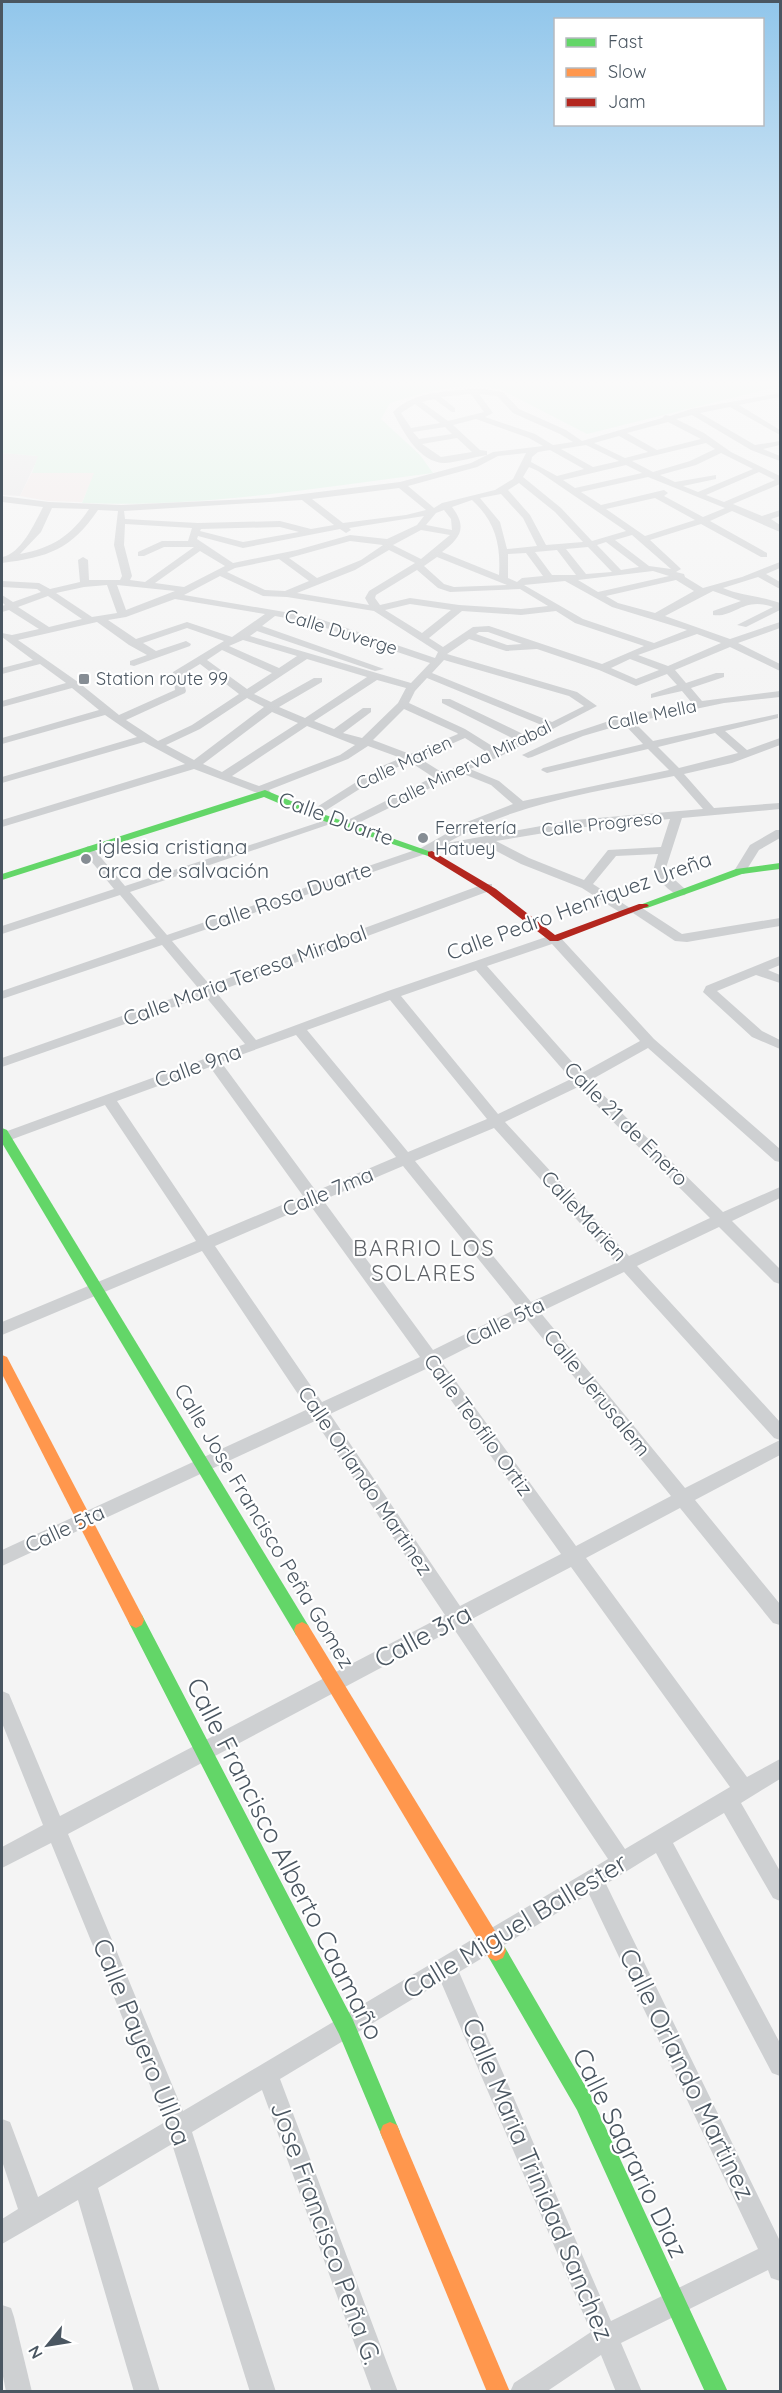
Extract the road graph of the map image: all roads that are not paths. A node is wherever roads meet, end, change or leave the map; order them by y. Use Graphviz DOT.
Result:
graph roads {
  1 [pos="315,497"];
  2 [pos="415,497"];
  3 [pos="473,497"];
  4 [pos="509,497"];
  5 [pos="541,497"];
  6 [pos="581,497"];
  7 [pos="648,497"];
  8 [pos="659,497"];
  9 [pos="704,497"];
  10 [pos="747,497"];
  11 [pos="305,498"];
  12 [pos="2,499"];
  13 [pos="270,501"];
  14 [pos="49,505"];
  15 [pos="445,506"];
  16 [pos="729,506"];
  17 [pos="95,507"];
  18 [pos="121,508"];
  19 [pos="596,508"];
  20 [pos="585,510"];
  21 [pos="433,511"];
  22 [pos="574,513"];
  23 [pos="780,513"];
  24 [pos="563,515"];
  25 [pos="763,519"];
  26 [pos="120,521"];
  27 [pos="702,521"];
  28 [pos="286,525"];
  29 [pos="343,526"];
  30 [pos="420,527"];
  31 [pos="196,529"];
  32 [pos="780,529"];
  33 [pos="310,532"];
  34 [pos="633,532"];
  35 [pos="455,533"];
  36 [pos="350,538"];
  37 [pos="644,539"];
  38 [pos="609,540"];
  39 [pos="388,544"];
  40 [pos="590,544"];
  41 [pos="198,546"];
  42 [pos="543,548"];
  43 [pos="560,548"];
  44 [pos="528,549"];
  45 [pos="503,552"];
  46 [pos="435,553"];
  47 [pos="141,555"];
  48 [pos="764,555"];
  49 [pos="282,556"];
  50 [pos="13,558"];
  51 [pos="2,560"];
  52 [pos="83,560"];
  53 [pos="420,564"];
  54 [pos="780,565"];
  55 [pos="232,566"];
  56 [pos="649,570"];
  57 [pos="687,570"];
  58 [pos="220,573"];
  59 [pos="673,573"];
  60 [pos="619,574"];
  61 [pos="759,574"];
  62 [pos="548,576"];
  63 [pos="503,578"];
  64 [pos="568,578"];
  65 [pos="583,578"];
  66 [pos="314,580"];
  67 [pos="111,582"];
  68 [pos="124,582"];
  69 [pos="2,584"];
  70 [pos="85,584"];
  71 [pos="147,585"];
  72 [pos="780,586"];
  73 [pos="518,587"];
  74 [pos="714,588"];
  75 [pos="186,590"];
  76 [pos="702,591"];
  77 [pos="49,592"];
  78 [pos="287,594"];
  79 [pos="596,595"];
  80 [pos="174,596"];
  81 [pos="2,598"];
  82 [pos="757,599"];
  83 [pos="780,606"];
  84 [pos="6,608"];
  85 [pos="459,608"];
  86 [pos="558,608"];
  87 [pos="377,609"];
  88 [pos="274,612"];
  89 [pos="716,613"];
  90 [pos="123,615"];
  91 [pos="655,616"];
  92 [pos="95,620"];
  93 [pos="742,625"];
  94 [pos="780,625"];
  95 [pos="256,627"];
  96 [pos="47,630"];
  97 [pos="698,630"];
  98 [pos="5,636"];
  99 [pos="422,638"];
  100 [pos="237,639"];
  101 [pos="133,643"];
  102 [pos="729,643"];
  103 [pos="186,644"];
  104 [pos="221,646"];
  105 [pos="654,646"];
  106 [pos="155,655"];
  107 [pos="629,655"];
  108 [pos="305,656"];
  109 [pos="441,656"];
  110 [pos="200,659"];
  111 [pos="40,661"];
  112 [pos="134,663"];
  113 [pos="603,668"];
  114 [pos="780,668"];
  115 [pos="669,670"];
  116 [pos="2,671"];
  117 [pos="281,673"];
  118 [pos="720,675"];
  119 [pos="374,677"];
  120 [pos="318,680"];
  121 [pos="420,680"];
  122 [pos="74,684"];
  123 [pos="683,686"];
  124 [pos="468,689"];
  125 [pos="245,693"];
  126 [pos="780,694"];
  127 [pos="752,695"];
  128 [pos="655,696"];
  129 [pos="446,701"];
  130 [pos="2,704"];
  131 [pos="403,704"];
  132 [pos="699,704"];
  133 [pos="272,706"];
  134 [pos="367,710"];
  135 [pos="106,711"];
  136 [pos="424,713"];
  137 [pos="625,719"];
  138 [pos="777,719"];
  139 [pos="118,720"];
  140 [pos="308,722"];
  141 [pos="551,725"];
  142 [pos="719,731"];
  143 [pos="336,733"];
  144 [pos="466,734"];
  145 [pos="145,738"];
  146 [pos="524,740"];
  147 [pos="2,741"];
  148 [pos="780,741"];
  149 [pos="364,742"];
  150 [pos="157,745"];
  151 [pos="650,745"];
  152 [pos="497,754"];
  153 [pos="528,755"];
  154 [pos="747,755"];
  155 [pos="409,758"];
  156 [pos="195,765"];
  157 [pos="461,769"];
  158 [pos="547,770"];
  159 [pos="677,771"];
  160 [pos="224,776"];
  161 [pos="442,777"];
  162 [pos="2,780"];
  163 [pos="261,792"];
  164 [pos="521,805"];
  165 [pos="780,806"];
  166 [pos="712,813"];
  167 [pos="313,814"];
  168 [pos="676,815"];
  169 [pos="340,823"];
  170 [pos="2,824"];
  171 [pos="780,833"];
  172 [pos="485,840"];
  173 [pos="88,850"];
  174 [pos="666,850"];
  175 [pos="425,851"];
  176 [pos="780,866"];
  177 [pos="740,871"];
  178 [pos="2,877"];
  179 [pos="586,885"];
  180 [pos="488,887"];
  181 [pos="123,891"];
  182 [pos="681,892"];
  183 [pos="632,910"];
  184 [pos="780,922"];
  185 [pos="2,930"];
  186 [pos="554,939"];
  187 [pos="164,940"];
  188 [pos="780,960"];
  189 [pos="478,964"];
  190 [pos="755,970"];
  191 [pos="780,979"];
  192 [pos="207,991"];
  193 [pos="393,994"];
  194 [pos="2,995"];
  195 [pos="299,1029"];
  196 [pos="649,1042"];
  197 [pos="780,1045"];
  198 [pos="254,1046"];
  199 [pos="213,1060"];
  200 [pos="2,1063"];
  201 [pos="580,1080"];
  202 [pos="108,1099"];
  203 [pos="496,1121"];
  204 [pos="2,1136"];
  205 [pos="780,1157"];
  206 [pos="405,1159"];
  207 [pos="780,1192"];
  208 [pos="313,1198"];
  209 [pos="722,1219"];
  210 [pos="205,1244"];
  211 [pos="627,1263"];
  212 [pos="780,1278"];
  213 [pos="96,1289"];
  214 [pos="529,1310"];
  215 [pos="2,1329"];
  216 [pos="430,1359"];
  217 [pos="2,1361"];
  218 [pos="318,1412"];
  219 [pos="780,1432"];
  220 [pos="780,1447"];
  221 [pos="202,1465"];
  222 [pos="684,1498"];
  223 [pos="84,1520"];
  224 [pos="574,1557"];
  225 [pos="2,1558"];
  226 [pos="780,1617"];
  227 [pos="457,1618"];
  228 [pos="334,1683"];
  229 [pos="2,1700"];
  230 [pos="204,1752"];
  231 [pos="780,1768"];
  232 [pos="736,1795"];
  233 [pos="57,1829"];
  234 [pos="660,1840"];
  235 [pos="2,1858"];
  236 [pos="622,1862"];
  237 [pos="593,1880"];
  238 [pos="780,1892"];
  239 [pos="490,1941"];
  240 [pos="446,1967"];
  241 [pos="346,2027"];
  242 [pos="780,2065"];
  243 [pos="267,2074"];
  244 [pos="178,2126"];
  245 [pos="2,2130"];
  246 [pos="84,2182"];
  247 [pos="32,2213"];
  248 [pos="2,2232"];
  249 [pos="778,2258"];
  250 [pos="676,2303"];
  251 [pos="2,2317"];
  252 [pos="606,2337"];
  253 [pos="19,2391"];
  254 [pos="147,2391"];
  255 [pos="263,2391"];
  256 [pos="385,2391"];
  257 [pos="499,2391"];
  258 [pos="523,2391"];
  259 [pos="629,2391"];
  260 [pos="717,2391"];
  1 -- 11 [label="street"];
  2 -- 21 [label="street"];
  3 -- 15 [label="street"];
  3 -- 45 [label="street"];
  4 -- 42 [label="street"];
  5 -- 24 [label="street"];
  6 -- 19 [label="street"];
  7 -- 19 [label="street"];
  8 -- 27 [label="street"];
  9 -- 16 [label="street"];
  10 -- 16 [label="street"];
  11 -- 13 [label="street"];
  11 -- 29 [label="street"];
  12 -- 14 [label="street"];
  13 -- 18 [label="street"];
  13 -- 28 [label="street"];
  14 -- 17 [label="street"];
  14 -- 50 [label="street"];
  15 -- 21 [label="street"];
  15 -- 35 [label="street"];
  16 -- 25 [label="street"];
  16 -- 27 [label="street"];
  17 -- 18 [label="street"];
  17 -- 50 [label="street"];
  18 -- 26 [label="street"];
  19 -- 20 [label="street"];
  19 -- 34 [label="street"];
  21 -- 29 [label="street"];
  21 -- 30 [label="street"];
  22 -- 24 [label="street"];
  23 -- 25 [label="street"];
  24 -- 40 [label="street"];
  25 -- 32 [label="street"];
  26 -- 31 [label="street"];
  26 -- 68 [label="street"];
  27 -- 37 [label="street"];
  27 -- 48 [label="street"];
  28 -- 31 [label="street"];
  28 -- 33 [label="street"];
  29 -- 33 [label="street"];
  29 -- 36 [label="street"];
  30 -- 35 [label="street"];
  30 -- 39 [label="street"];
  31 -- 33 [label="street"];
  31 -- 41 [label="street"];
  34 -- 37 [label="street"];
  34 -- 38 [label="street"];
  35 -- 46 [label="street"];
  36 -- 39 [label="street"];
  36 -- 49 [label="street"];
  37 -- 59 [label="street"];
  38 -- 40 [label="street"];
  38 -- 56 [label="street"];
  39 -- 53 [label="street"];
  39 -- 66 [label="street"];
  40 -- 43 [label="street"];
  40 -- 60 [label="street"];
  41 -- 47 [label="street"];
  41 -- 55 [label="street"];
  41 -- 71 [label="street"];
  42 -- 43 [label="street"];
  42 -- 44 [label="street"];
  43 -- 65 [label="street"];
  44 -- 45 [label="street"];
  44 -- 62 [label="street"];
  45 -- 63 [label="street"];
  46 -- 53 [label="street"];
  46 -- 63 [label="street"];
  49 -- 55 [label="street"];
  49 -- 66 [label="street"];
  50 -- 51 [label="street"];
  52 -- 70 [label="street"];
  53 -- 73 [label="street"];
  53 -- 87 [label="street"];
  54 -- 61 [label="street"];
  55 -- 58 [label="street"];
  56 -- 59 [label="street"];
  56 -- 60 [label="street"];
  57 -- 59 [label="street"];
  58 -- 75 [label="street"];
  58 -- 78 [label="street"];
  59 -- 76 [label="street"];
  59 -- 79 [label="street"];
  60 -- 65 [label="street"];
  61 -- 72 [label="street"];
  61 -- 74 [label="street"];
  62 -- 64 [label="street"];
  62 -- 73 [label="street"];
  63 -- 73 [label="street"];
  64 -- 65 [label="street"];
  64 -- 79 [label="street"];
  66 -- 78 [label="street"];
  67 -- 68 [label="street"];
  67 -- 70 [label="street"];
  67 -- 90 [label="street"];
  68 -- 71 [label="street"];
  69 -- 77 [label="street"];
  70 -- 77 [label="street"];
  71 -- 75 [label="street"];
  73 -- 86 [label="street"];
  74 -- 76 [label="street"];
  74 -- 82 [label="street"];
  75 -- 80 [label="street"];
  76 -- 91 [label="street"];
  77 -- 84 [label="street"];
  77 -- 92 [label="street"];
  78 -- 87 [label="street"];
  79 -- 91 [label="street"];
  80 -- 88 [label="street, Calle Duverge"];
  80 -- 90 [label="street"];
  81 -- 84 [label="street"];
  82 -- 83 [label="street"];
  82 -- 89 [label="street"];
  83 -- 93 [label="street"];
  84 -- 96 [label="street"];
  85 -- 86 [label="street"];
  85 -- 87 [label="street"];
  85 -- 99 [label="street"];
  86 -- 105 [label="street"];
  87 -- 99 [label="street"];
  88 -- 95 [label="street"];
  88 -- 109 [label="street, Calle Duverge"];
  90 -- 92 [label="street"];
  91 -- 97 [label="street"];
  92 -- 96 [label="street"];
  92 -- 101 [label="street"];
  94 -- 102 [label="street"];
  95 -- 100 [label="street"];
  95 -- 121 [label="street"];
  96 -- 98 [label="street"];
  97 -- 102 [label="street"];
  97 -- 105 [label="street"];
  98 -- 111 [label="street, Calle Duarte"];
  99 -- 109 [label="street"];
  100 -- 101 [label="street"];
  100 -- 104 [label="street"];
  100 -- 108 [label="street"];
  101 -- 106 [label="street"];
  102 -- 114 [label="street"];
  102 -- 115 [label="street"];
  103 -- 106 [label="street"];
  104 -- 110 [label="street"];
  104 -- 117 [label="street"];
  105 -- 107 [label="street"];
  106 -- 112 [label="street"];
  107 -- 113 [label="street"];
  107 -- 115 [label="street"];
  108 -- 117 [label="street"];
  108 -- 119 [label="street"];
  109 -- 113 [label="street"];
  109 -- 121 [label="street"];
  109 -- 141 [label="street, Calle Minerva Mirabal"];
  110 -- 125 [label="street"];
  110 -- 139 [label="street"];
  111 -- 116 [label="street"];
  111 -- 122 [label="street, Calle Duarte"];
  113 -- 115 [label="street"];
  115 -- 123 [label="street"];
  117 -- 125 [label="street"];
  118 -- 123 [label="street"];
  119 -- 121 [label="street"];
  119 -- 140 [label="street"];
  120 -- 133 [label="street"];
  121 -- 124 [label="street"];
  121 -- 131 [label="street"];
  122 -- 130 [label="street"];
  122 -- 135 [label="street, Calle Duarte"];
  123 -- 128 [label="street"];
  123 -- 132 [label="street"];
  124 -- 129 [label="street"];
  124 -- 141 [label="street"];
  125 -- 133 [label="street"];
  125 -- 150 [label="street"];
  126 -- 127 [label="street, Calle Mella"];
  127 -- 132 [label="street, Calle Mella"];
  127 -- 138 [label="street"];
  129 -- 136 [label="street"];
  129 -- 146 [label="street"];
  131 -- 136 [label="street"];
  131 -- 149 [label="street"];
  132 -- 137 [label="street, Calle Mella"];
  133 -- 140 [label="street"];
  133 -- 156 [label="street"];
  134 -- 143 [label="street"];
  135 -- 139 [label="street, Calle Duarte"];
  135 -- 147 [label="street"];
  136 -- 144 [label="street"];
  137 -- 151 [label="street"];
  137 -- 153 [label="street, Calle Mella"];
  138 -- 142 [label="street"];
  139 -- 145 [label="street, Calle Duarte"];
  140 -- 143 [label="street"];
  140 -- 160 [label="street"];
  141 -- 146 [label="street, Calle Minerva Mirabal"];
  142 -- 151 [label="street"];
  142 -- 154 [label="street"];
  143 -- 149 [label="street"];
  144 -- 152 [label="street"];
  144 -- 155 [label="street, Calle Marien"];
  145 -- 150 [label="street, Calle Duarte"];
  145 -- 162 [label="street"];
  146 -- 152 [label="street, Calle Minerva Mirabal"];
  148 -- 154 [label="street, Calle Rosa Duarte"];
  149 -- 155 [label="street"];
  149 -- 163 [label="street"];
  150 -- 156 [label="street, Calle Duarte"];
  151 -- 158 [label="street"];
  151 -- 159 [label="street"];
  152 -- 157 [label="street, Calle Minerva Mirabal"];
  154 -- 159 [label="street, Calle Rosa Duarte"];
  155 -- 161 [label="street"];
  155 -- 167 [label="street, Calle Marien"];
  156 -- 160 [label="street, Calle Duarte"];
  156 -- 170 [label="street"];
  157 -- 161 [label="street, Calle Minerva Mirabal"];
  157 -- 164 [label="street"];
  159 -- 164 [label="street, Calle Rosa Duarte"];
  159 -- 166 [label="street"];
  160 -- 163 [label="street, Calle Duarte"];
  161 -- 169 [label="street, Calle Minerva Mirabal"];
  163 -- 167 [label="street, Calle Duarte"];
  163 -- 173 [label="street"];
  164 -- 175 [label="street, Calle Rosa Duarte"];
  165 -- 166 [label="street, Calle Progreso"];
  166 -- 168 [label="street, Calle Progreso"];
  167 -- 169 [label="street, Calle Duarte"];
  168 -- 172 [label="street, Calle Progreso"];
  168 -- 174 [label="street"];
  169 -- 175 [label="street, Calle Duarte"];
  169 -- 181 [label="street, Calle Minerva Mirabal"];
  171 -- 177 [label="street"];
  172 -- 175 [label="street, Calle Progreso"];
  172 -- 179 [label="street"];
  173 -- 178 [label="street"];
  173 -- 181 [label="street"];
  174 -- 179 [label="street"];
  174 -- 182 [label="street"];
  175 -- 180 [label="street, Calle Duarte"];
  175 -- 187 [label="street, Calle Rosa Duarte"];
  176 -- 177 [label="street, Calle Pedro Henriquez Ureña"];
  177 -- 182 [label="street, Calle Pedro Henriquez Ureña"];
  179 -- 183 [label="street"];
  180 -- 186 [label="street, Calle Duarte"];
  180 -- 192 [label="street, Calle Maria Teresa Mirabal"];
  181 -- 185 [label="street, Calle Minerva Mirabal"];
  181 -- 187 [label="street"];
  182 -- 183 [label="street, Calle Pedro Henriquez Ureña"];
  183 -- 184 [label="street"];
  183 -- 186 [label="street, Calle Pedro Henriquez Ureña"];
  186 -- 189 [label="street, Calle Pedro Henriquez Ureña"];
  186 -- 196 [label="street, Calle Duarte"];
  187 -- 192 [label="street"];
  187 -- 194 [label="street, Calle Rosa Duarte"];
  188 -- 190 [label="street"];
  189 -- 193 [label="street, Calle Pedro Henriquez Ureña"];
  189 -- 201 [label="street, Calle 21 de Enero"];
  190 -- 191 [label="street"];
  190 -- 197 [label="street"];
  192 -- 198 [label="street"];
  192 -- 200 [label="street, Calle Maria Teresa Mirabal"];
  193 -- 195 [label="street, Calle 9na"];
  193 -- 203 [label="street, CalleMarien"];
  195 -- 198 [label="street, Calle 9na"];
  195 -- 206 [label="street, Calle Jerusalem"];
  196 -- 201 [label="street, Calle 7ma"];
  196 -- 205 [label="street, Calle Duarte"];
  198 -- 199 [label="street, Calle 9na"];
  199 -- 202 [label="street, Calle 9na"];
  199 -- 208 [label="street, Calle Teofilo Ortiz"];
  201 -- 203 [label="street, Calle 7ma"];
  201 -- 209 [label="street, Calle 21 de Enero"];
  202 -- 204 [label="street, Calle 9na"];
  202 -- 210 [label="street, Calle Orlando Martinez"];
  203 -- 206 [label="street, Calle 7ma"];
  203 -- 211 [label="street, CalleMarien"];
  204 -- 213 [label="street, Calle Jose Francisco Peña Gomez"];
  206 -- 208 [label="street, Calle 7ma"];
  206 -- 214 [label="street, Calle Jerusalem"];
  207 -- 209 [label="street, Calle 5ta"];
  208 -- 210 [label="street, Calle 7ma"];
  208 -- 216 [label="street, Calle Teofilo Ortiz"];
  209 -- 211 [label="street, Calle 5ta"];
  209 -- 212 [label="street, Calle 21 de Enero"];
  210 -- 213 [label="street, Calle 7ma"];
  210 -- 218 [label="street, Calle Orlando Martinez"];
  211 -- 214 [label="street, Calle 5ta"];
  211 -- 219 [label="street, CalleMarien"];
  213 -- 215 [label="street, Calle 7ma"];
  213 -- 221 [label="street, Calle Jose Francisco Peña Gomez"];
  214 -- 216 [label="street, Calle 5ta"];
  214 -- 222 [label="street, Calle Jerusalem"];
  216 -- 218 [label="street, Calle 5ta"];
  216 -- 224 [label="street, Calle Teofilo Ortiz"];
  217 -- 223 [label="street, Calle Francisco Alberto Caamaño"];
  218 -- 221 [label="street, Calle 5ta"];
  218 -- 227 [label="street, Calle Orlando Martinez"];
  220 -- 222 [label="street, Calle 3ra"];
  221 -- 223 [label="street, Calle 5ta"];
  221 -- 228 [label="street, Calle Jose Francisco Peña Gomez"];
  222 -- 224 [label="street, Calle 3ra"];
  222 -- 226 [label="street, Calle Jerusalem"];
  223 -- 225 [label="street, Calle 5ta"];
  223 -- 230 [label="street, Calle Francisco Alberto Caamaño"];
  224 -- 227 [label="street, Calle 3ra"];
  224 -- 232 [label="street, Calle Teofilo Ortiz"];
  227 -- 228 [label="street, Calle 3ra"];
  227 -- 236 [label="street, Calle Orlando Martinez"];
  228 -- 230 [label="street, Calle 3ra"];
  228 -- 239 [label="street, Calle Jose Francisco Peña Gomez"];
  229 -- 233 [label="street, Calle Payero Ulloa"];
  230 -- 233 [label="street, Calle 3ra"];
  230 -- 241 [label="street, Calle Francisco Alberto Caamaño"];
  231 -- 232 [label="street, Calle Miguel Ballester"];
  232 -- 234 [label="street, Calle Miguel Ballester"];
  232 -- 238 [label="street, Calle Teofilo Ortiz"];
  233 -- 235 [label="street, Calle 3ra"];
  233 -- 244 [label="street, Calle Payero Ulloa"];
  234 -- 236 [label="street, Calle Miguel Ballester"];
  234 -- 242 [label="street"];
  236 -- 237 [label="street, Calle Miguel Ballester"];
  237 -- 239 [label="street, Calle Miguel Ballester"];
  237 -- 249 [label="street, Calle Orlando Martinez"];
  239 -- 240 [label="street, Calle Miguel Ballester"];
  239 -- 250 [label="street, Calle Sagrario Diaz"];
  240 -- 241 [label="street, Calle Miguel Ballester"];
  240 -- 252 [label="street, Calle Maria Trinidad Sanchez"];
  241 -- 243 [label="street, Calle Miguel Ballester"];
  241 -- 257 [label="street, Calle Francisco Alberto Caamaño"];
  243 -- 244 [label="street, Calle Miguel Ballester"];
  243 -- 256 [label="street, Jose Francisco Peña G."];
  244 -- 246 [label="street, Calle Miguel Ballester"];
  244 -- 255 [label="street, Calle Payero Ulloa"];
  245 -- 247 [label="street"];
  246 -- 247 [label="street, Calle Miguel Ballester"];
  246 -- 254 [label="street"];
  247 -- 248 [label="street, Calle Miguel Ballester"];
  249 -- 250 [label="street"];
  250 -- 252 [label="street"];
  250 -- 260 [label="street, Calle Sagrario Diaz"];
  251 -- 253 [label="street"];
  252 -- 258 [label="street"];
  252 -- 259 [label="street, Calle Maria Trinidad Sanchez"];
}
